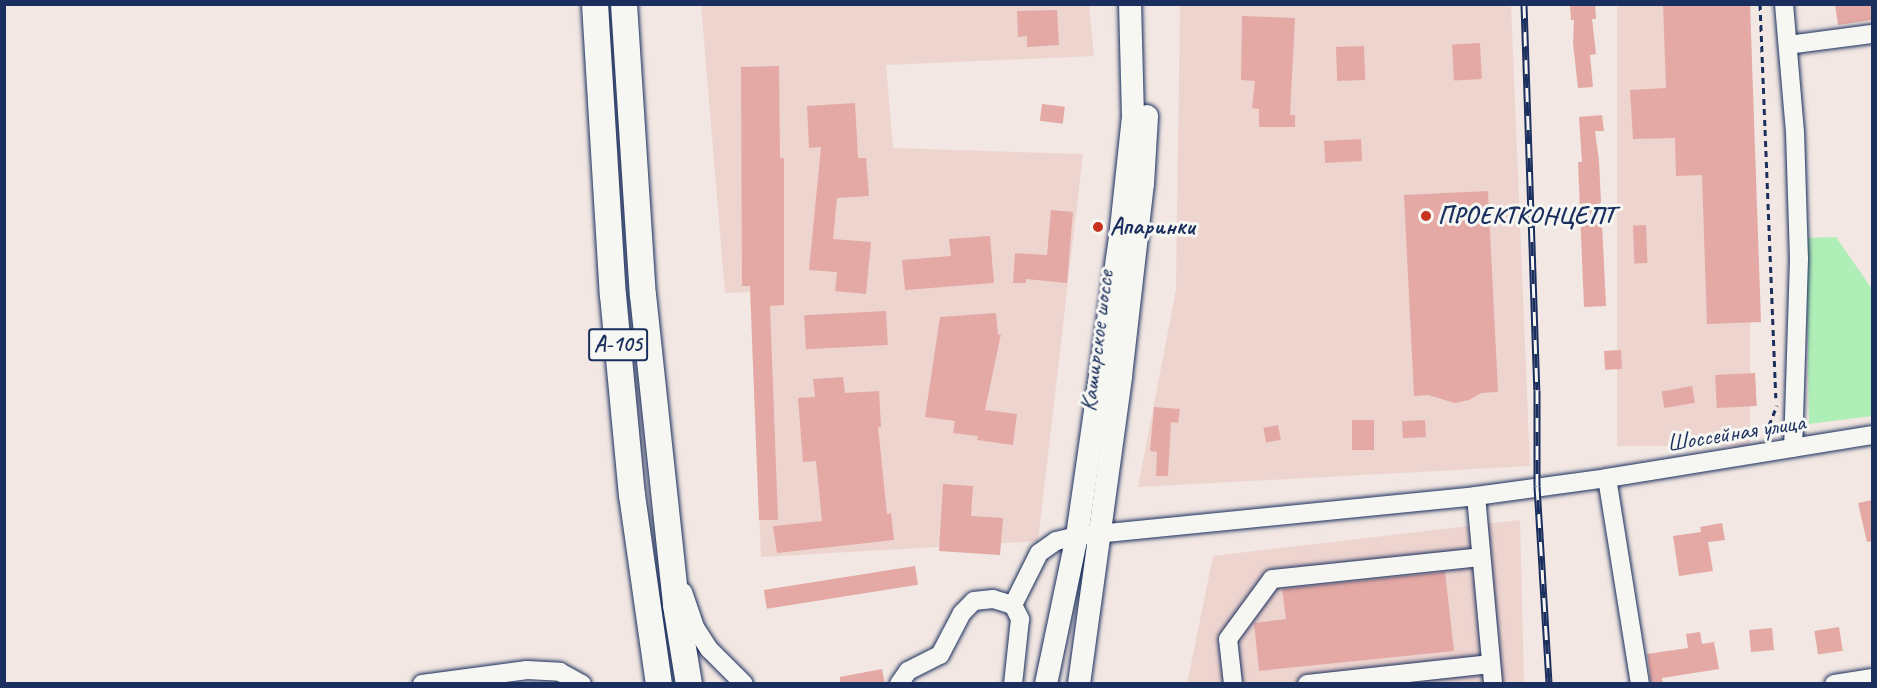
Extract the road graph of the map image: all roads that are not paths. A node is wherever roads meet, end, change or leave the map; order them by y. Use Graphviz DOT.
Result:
graph roads {
  1 [pos="595,4"];
  2 [pos="624,4"];
  3 [pos="1130,4"];
  4 [pos="1142,4"];
  5 [pos="1784,4"];
  6 [pos="1872,34"];
  7 [pos="1788,45"];
  8 [pos="1872,435"];
  9 [pos="1793,448"];
  10 [pos="1607,478"];
  11 [pos="1476,496"];
  12 [pos="666,519"];
  13 [pos="1088,535"];
  14 [pos="1481,557"];
  15 [pos="1013,605"];
  16 [pos="1491,664"];
  17 [pos="1872,678"];
  18 [pos="422,684"];
  19 [pos="582,684"];
  20 [pos="659,684"];
  21 [pos="689,684"];
  22 [pos="744,684"];
  23 [pos="899,684"];
  24 [pos="1013,684"];
  25 [pos="1046,684"];
  26 [pos="1079,684"];
  27 [pos="1233,684"];
  28 [pos="1306,684"];
  29 [pos="1493,684"];
  30 [pos="1640,684"];
  31 [pos="1834,684"];
  1 -- 20 [label="highway, А-105"];
  2 -- 12 [label="highway, А-105"];
  3 -- 13 [label="main road"];
  4 -- 13 [label="main road, Каширское шоссе"];
  5 -- 7 [label="street"];
  6 -- 7 [label="street"];
  7 -- 9 [label="street"];
  8 -- 9 [label="street, Шоссейная улица"];
  9 -- 10 [label="street, Шоссейная улица"];
  10 -- 11 [label="street, Шоссейная улица"];
  10 -- 30 [label="street"];
  11 -- 13 [label="street, Шоссейная улица"];
  11 -- 14 [label="street"];
  12 -- 21 [label="highway, А-105"];
  12 -- 22 [label="street"];
  13 -- 15 [label="street, Шоссейная улица"];
  13 -- 25 [label="main road"];
  13 -- 26 [label="main road, Каширское шоссе"];
  14 -- 16 [label="street"];
  14 -- 27 [label="street"];
  15 -- 23 [label="street"];
  15 -- 24 [label="street"];
  16 -- 28 [label="street"];
  16 -- 29 [label="street"];
  17 -- 31 [label="street"];
  18 -- 19 [label="street"];
}
